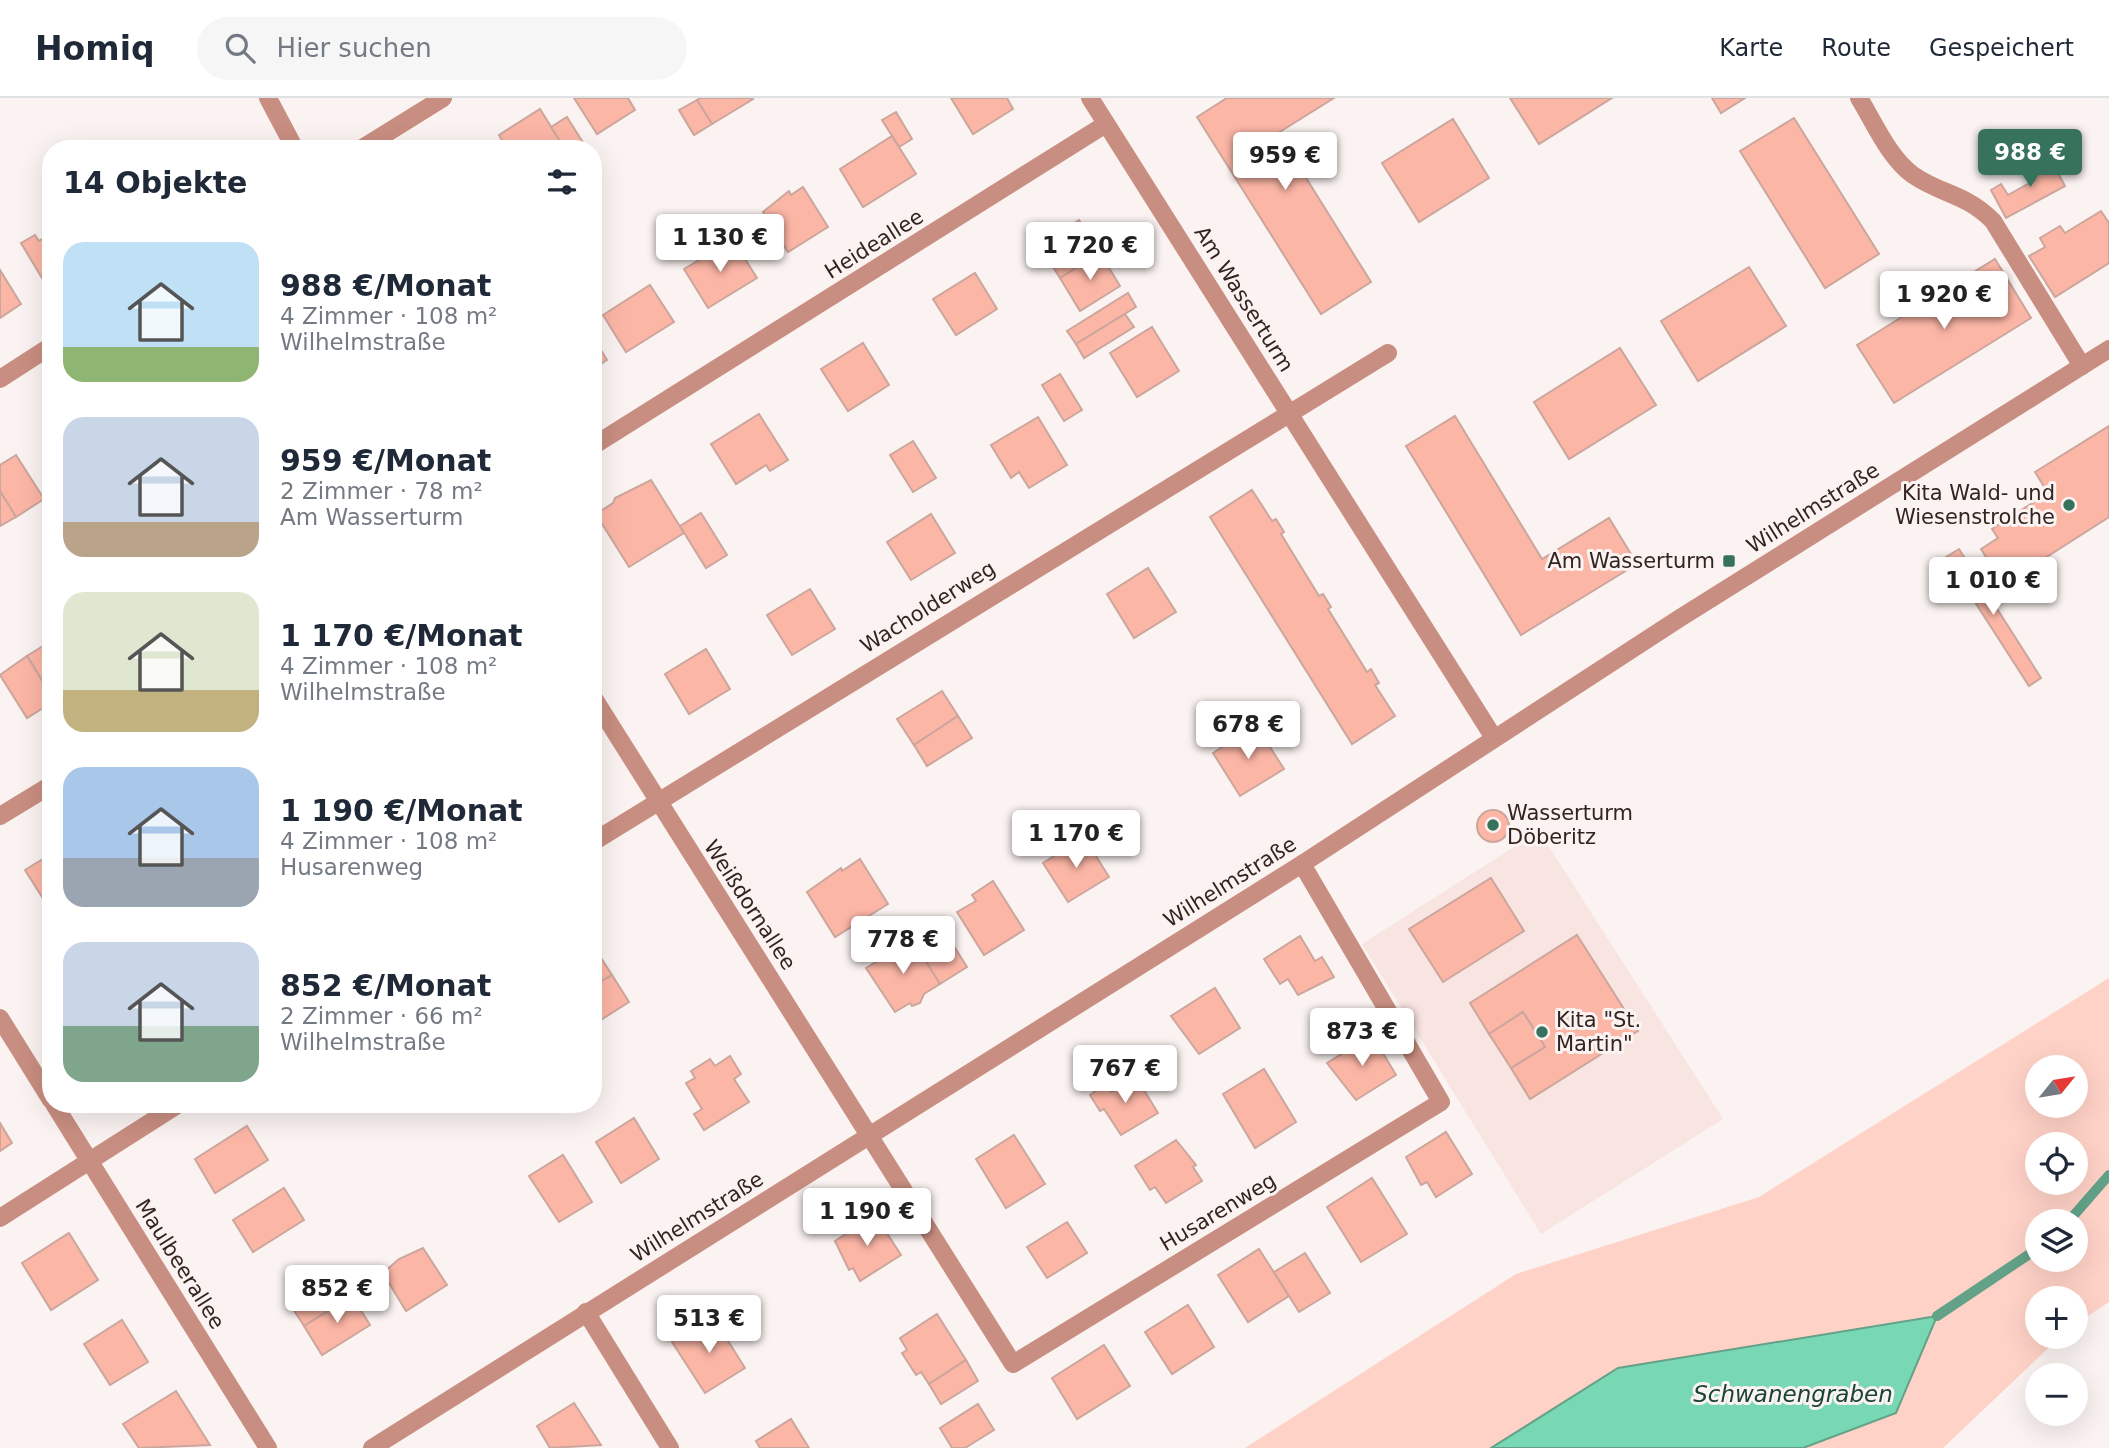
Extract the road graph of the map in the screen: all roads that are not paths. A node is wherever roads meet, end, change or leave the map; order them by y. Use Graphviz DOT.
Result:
graph roads {
  1 [pos="268,98"];
  2 [pos="443,98"];
  3 [pos="1090,98"];
  4 [pos="1859,98"];
  5 [pos="1107,124"];
  6 [pos="290,140"];
  7 [pos="375,140"];
  8 [pos="2109,349"];
  9 [pos="42,352"];
  10 [pos="1388,353"];
  11 [pos="2082,366"];
  12 [pos="0,379"];
  13 [pos="1289,412"];
  14 [pos="602,440"];
  15 [pos="602,712"];
  16 [pos="1494,738"];
  17 [pos="42,790"];
  18 [pos="657,802"];
  19 [pos="0,816"];
  20 [pos="602,836"];
  21 [pos="1302,864"];
  22 [pos="0,1018"];
  23 [pos="42,1086"];
  24 [pos="60,1113"];
  25 [pos="165,1113"];
  26 [pos="872,1136"];
  27 [pos="89,1161"];
  28 [pos="0,1217"];
  29 [pos="586,1312"];
  30 [pos="268,1448"];
  31 [pos="372,1448"];
  32 [pos="670,1448"];
  1 -- 6 [label="street"];
  2 -- 7 [label="street"];
  3 -- 5 [label="street, Am Wasserturm"];
  4 -- 11 [label="street"];
  5 -- 13 [label="street, Am Wasserturm"];
  5 -- 14 [label="street, Heideallee"];
  8 -- 11 [label="street, Wilhelmstraße"];
  9 -- 12 [label="street"];
  10 -- 13 [label="street, Wacholderweg"];
  11 -- 16 [label="street, Wilhelmstraße"];
  13 -- 16 [label="street, Am Wasserturm"];
  13 -- 18 [label="street, Wacholderweg"];
  15 -- 18 [label="street, Weißdornallee"];
  16 -- 21 [label="street, Wilhelmstraße"];
  17 -- 19 [label="street"];
  18 -- 20 [label="street, Wacholderweg"];
  18 -- 26 [label="street, Weißdornallee"];
  21 -- 26 [label="street, Wilhelmstraße"];
  21 -- 26 [label="street, Husarenweg"];
  22 -- 23 [label="street"];
  24 -- 27 [label="street, Maulbeerallee"];
  25 -- 27 [label="street"];
  26 -- 29 [label="street, Wilhelmstraße"];
  27 -- 28 [label="street"];
  27 -- 30 [label="street, Maulbeerallee"];
  29 -- 31 [label="street, Wilhelmstraße"];
  29 -- 32 [label="street"];
}
